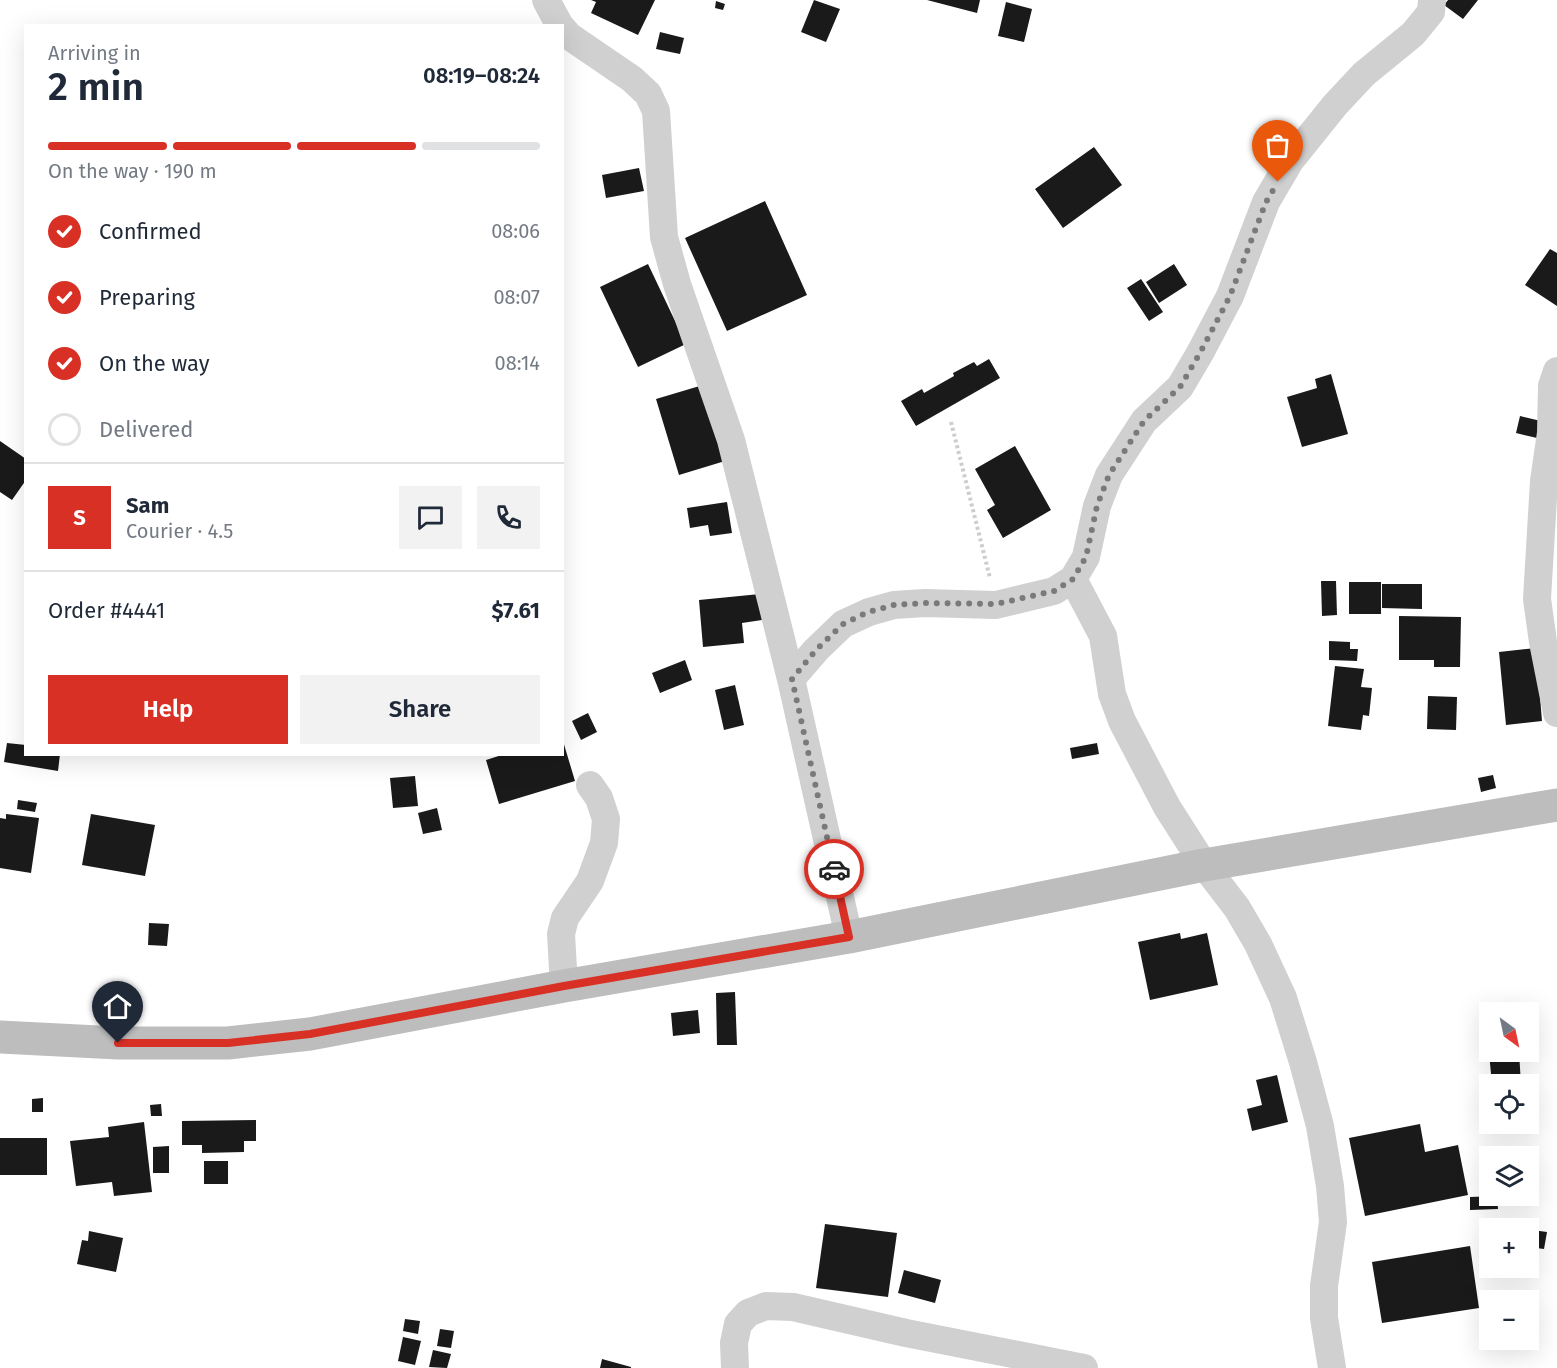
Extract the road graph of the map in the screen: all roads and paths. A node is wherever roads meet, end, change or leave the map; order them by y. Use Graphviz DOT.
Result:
graph roads {
  1 [pos="546,0"];
  2 [pos="1432,0"];
  3 [pos="559,24"];
  4 [pos="564,30"];
  5 [pos="1557,371"];
  6 [pos="951,422"];
  7 [pos="1073,579"];
  8 [pos="996,604"];
  9 [pos="792,679"];
  10 [pos="1557,713"];
  11 [pos="590,785"];
  12 [pos="1557,805"];
  13 [pos="1204,866"];
  14 [pos="849,937"];
  15 [pos="564,986"];
  16 [pos="0,1037"];
  17 [pos="735,1368"];
  18 [pos="1084,1368"];
  19 [pos="1332,1368"];
  1 -- 3 [label="street"];
  2 -- 7 [label="street"];
  4 -- 9 [label="street"];
  5 -- 10 [label="street"];
  6 -- 8 [label="path"];
  7 -- 8 [label="street"];
  7 -- 13 [label="street"];
  8 -- 9 [label="street"];
  9 -- 14 [label="street"];
  11 -- 15 [label="street"];
  12 -- 13 [label="street"];
  13 -- 14 [label="street"];
  13 -- 19 [label="street"];
  14 -- 15 [label="street"];
  15 -- 16 [label="street"];
  17 -- 18 [label="street"];
}
